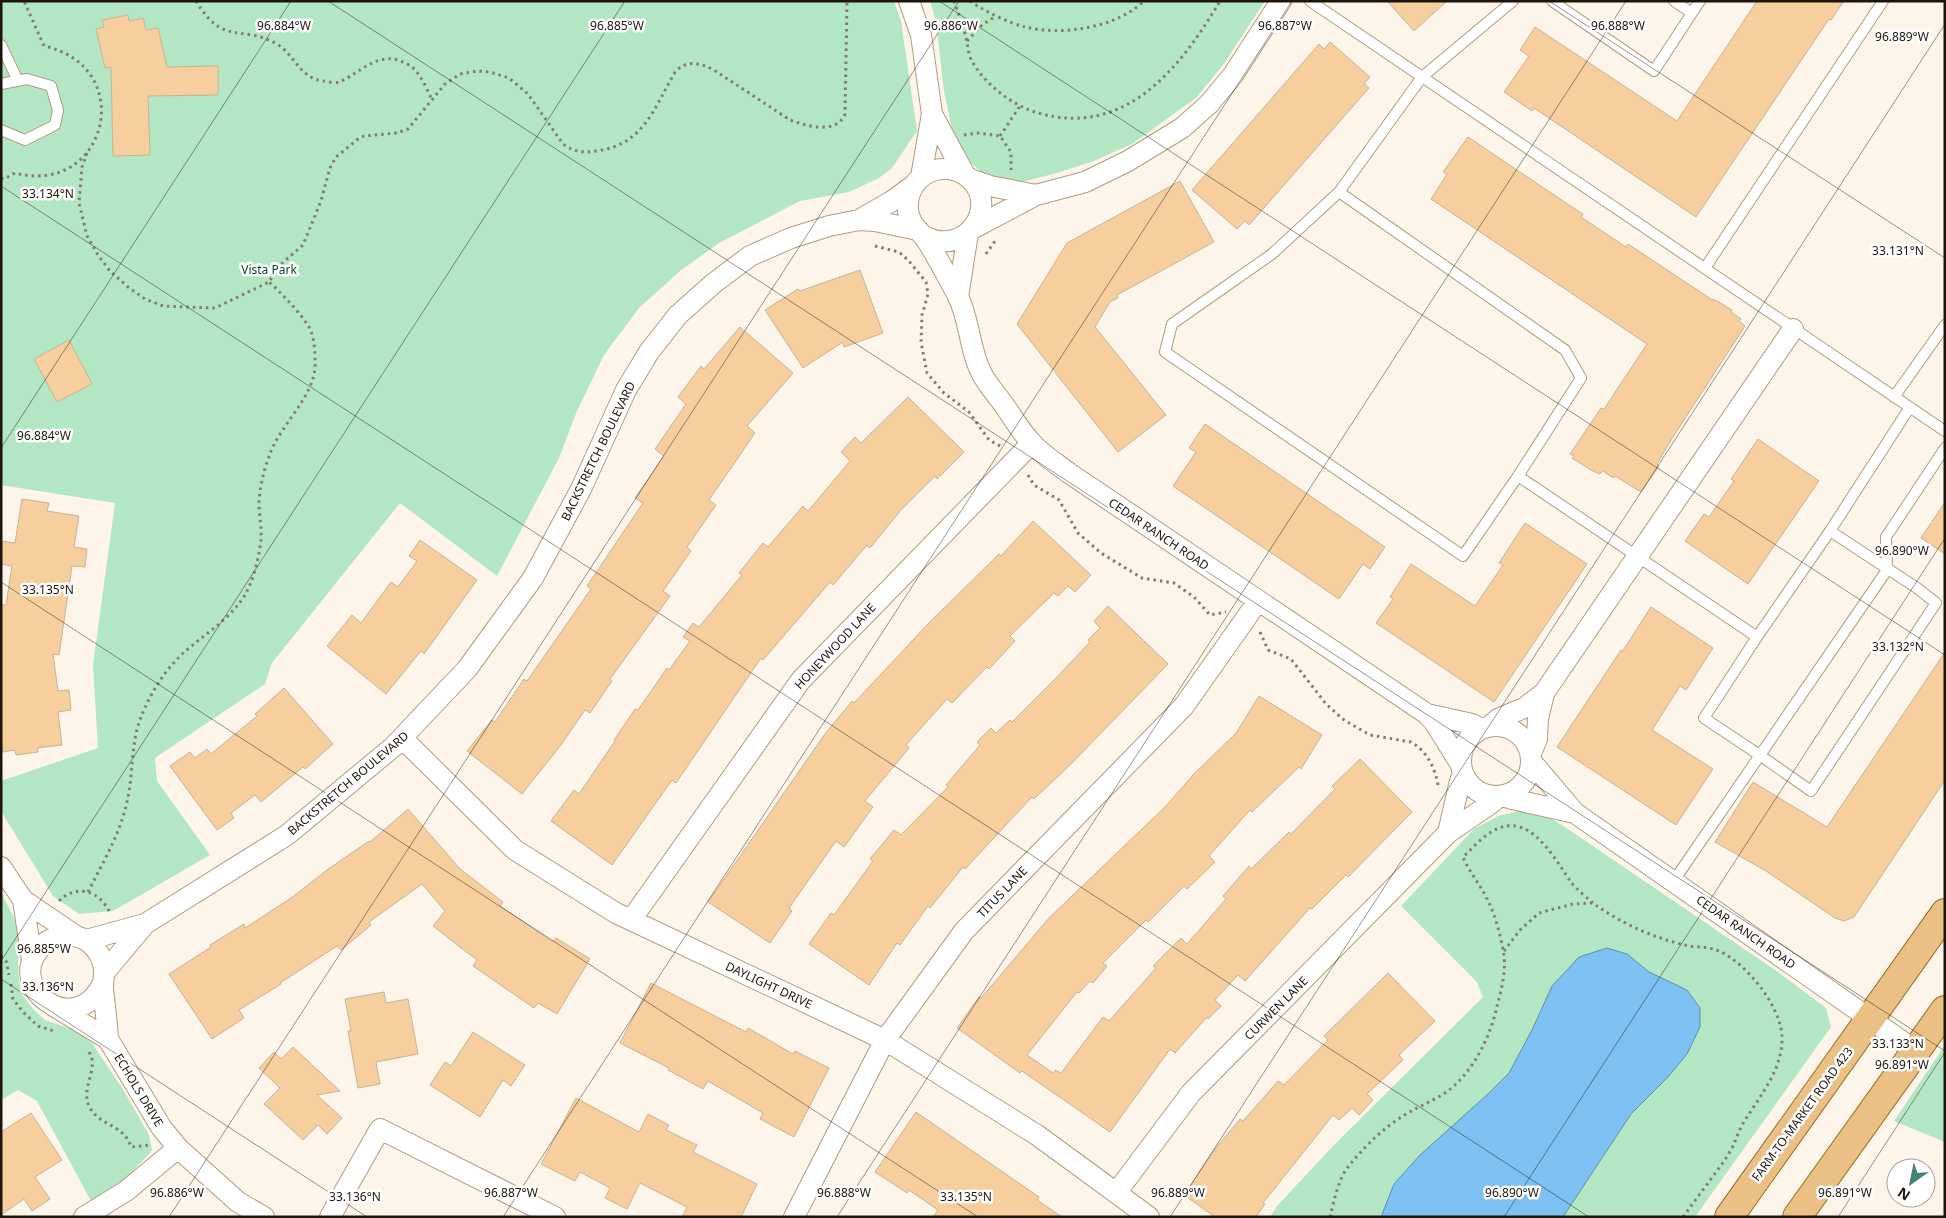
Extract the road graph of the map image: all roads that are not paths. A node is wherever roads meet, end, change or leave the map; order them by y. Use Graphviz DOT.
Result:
graph roads {
  1 [pos="909,1"];
  2 [pos="1282,1"];
  3 [pos="1310,1"];
  4 [pos="1513,1"];
  5 [pos="1552,1"];
  6 [pos="1674,1"];
  7 [pos="1700,1"];
  8 [pos="1883,1"];
  9 [pos="1692,13"];
  10 [pos="1,45"];
  11 [pos="1422,77"];
  12 [pos="18,81"];
  13 [pos="1,84"];
  14 [pos="932,114"];
  15 [pos="1,130"];
  16 [pos="967,177"];
  17 [pos="917,181"];
  18 [pos="1339,192"];
  19 [pos="1036,195"];
  20 [pos="859,220"];
  21 [pos="970,231"];
  22 [pos="921,233"];
  23 [pos="1705,268"];
  24 [pos="958,297"];
  25 [pos="1945,326"];
  26 [pos="1793,329"];
  27 [pos="1894,397"];
  28 [pos="1910,407"];
  29 [pos="1945,431"];
  30 [pos="1032,443"];
  31 [pos="1945,448"];
  32 [pos="1518,476"];
  33 [pos="1830,531"];
  34 [pos="1638,557"];
  35 [pos="1887,570"];
  36 [pos="1258,600"];
  37 [pos="1757,637"];
  38 [pos="1544,694"];
  39 [pos="1427,714"];
  40 [pos="1486,727"];
  41 [pos="402,738"];
  42 [pos="1761,756"];
  43 [pos="1531,757"];
  44 [pos="1462,770"];
  45 [pos="1501,796"];
  46 [pos="1575,813"];
  47 [pos="1448,833"];
  48 [pos="1,867"];
  49 [pos="1674,882"];
  50 [pos="23,900"];
  51 [pos="1945,913"];
  52 [pos="631,920"];
  53 [pos="145,924"];
  54 [pos="81,938"];
  55 [pos="32,960"];
  56 [pos="104,978"];
  57 [pos="52,1006"];
  58 [pos="1945,1010"];
  59 [pos="1870,1019"];
  60 [pos="108,1039"];
  61 [pos="885,1040"];
  62 [pos="1916,1051"];
  63 [pos="172,1141"];
  64 [pos="1116,1193"];
  65 [pos="84,1217"];
  66 [pos="264,1217"];
  67 [pos="330,1217"];
  68 [pos="555,1217"];
  69 [pos="794,1217"];
  70 [pos="1149,1217"];
  71 [pos="1729,1217"];
  72 [pos="1797,1217"];
  1 -- 14 [label="street"];
  2 -- 19 [label="street"];
  3 -- 11 [label="lane"];
  4 -- 11 [label="lane"];
  5 -- 9 [label="lane"];
  6 -- 9 [label="lane"];
  7 -- 9 [label="lane"];
  8 -- 23 [label="lane"];
  10 -- 12 [label="lane"];
  11 -- 18 [label="lane"];
  11 -- 23 [label="lane"];
  12 -- 13 [label="lane"];
  12 -- 15 [label="lane"];
  14 -- 16 [label="street"];
  14 -- 17 [label="street"];
  16 -- 17 [label="street"];
  16 -- 19 [label="street"];
  16 -- 21 [label="street"];
  17 -- 20 [label="street, BACKSTRETCH BOULEVARD"];
  17 -- 22 [label="street"];
  18 -- 32 [label="lane"];
  18 -- 32 [label="lane"];
  19 -- 21 [label="street"];
  20 -- 22 [label="street, BACKSTRETCH BOULEVARD"];
  20 -- 41 [label="street, BACKSTRETCH BOULEVARD"];
  21 -- 22 [label="street"];
  21 -- 24 [label="street, CEDAR RANCH ROAD"];
  22 -- 24 [label="street, CEDAR RANCH ROAD"];
  23 -- 26 [label="lane"];
  24 -- 30 [label="street, CEDAR RANCH ROAD"];
  25 -- 27 [label="lane"];
  26 -- 27 [label="lane"];
  26 -- 34 [label="street"];
  27 -- 28 [label="lane"];
  28 -- 29 [label="lane"];
  28 -- 33 [label="lane"];
  30 -- 36 [label="street, CEDAR RANCH ROAD"];
  30 -- 52 [label="street, HONEYWOOD LANE"];
  31 -- 35 [label="lane"];
  32 -- 34 [label="lane"];
  33 -- 35 [label="lane"];
  33 -- 37 [label="lane"];
  34 -- 37 [label="lane"];
  34 -- 38 [label="street"];
  35 -- 42 [label="lane"];
  35 -- 42 [label="lane"];
  36 -- 39 [label="street, CEDAR RANCH ROAD"];
  36 -- 61 [label="street, TITUS LANE"];
  37 -- 42 [label="lane"];
  38 -- 40 [label="street"];
  38 -- 43 [label="street"];
  39 -- 40 [label="street, CEDAR RANCH ROAD"];
  39 -- 44 [label="street, CEDAR RANCH ROAD"];
  40 -- 43 [label="street"];
  40 -- 44 [label="street"];
  41 -- 52 [label="street, DAYLIGHT DRIVE"];
  41 -- 53 [label="street, BACKSTRETCH BOULEVARD"];
  42 -- 49 [label="lane"];
  43 -- 45 [label="street"];
  43 -- 46 [label="street, CEDAR RANCH ROAD"];
  44 -- 45 [label="street"];
  44 -- 47 [label="street"];
  45 -- 46 [label="street, CEDAR RANCH ROAD"];
  45 -- 47 [label="street, CURWEN LANE"];
  46 -- 49 [label="street, CEDAR RANCH ROAD"];
  47 -- 64 [label="street, CURWEN LANE"];
  48 -- 50 [label="street"];
  49 -- 59 [label="street, CEDAR RANCH ROAD"];
  50 -- 54 [label="street"];
  50 -- 55 [label="street"];
  51 -- 59 [label="main road, FARM-TO-MARKET ROAD 423"];
  52 -- 61 [label="street, DAYLIGHT DRIVE"];
  53 -- 54 [label="street, BACKSTRETCH BOULEVARD"];
  53 -- 56 [label="street, BACKSTRETCH BOULEVARD"];
  54 -- 55 [label="street"];
  54 -- 56 [label="street"];
  55 -- 57 [label="street"];
  56 -- 57 [label="street"];
  56 -- 60 [label="street, ECHOLS DRIVE"];
  57 -- 60 [label="street, ECHOLS DRIVE"];
  58 -- 62 [label="main road"];
  59 -- 62 [label="street, CEDAR RANCH ROAD"];
  59 -- 71 [label="main road, FARM-TO-MARKET ROAD 423"];
  60 -- 63 [label="street, ECHOLS DRIVE"];
  61 -- 64 [label="street, DAYLIGHT DRIVE"];
  61 -- 69 [label="street, TITUS LANE"];
  62 -- 72 [label="main road"];
  63 -- 65 [label="street"];
  63 -- 66 [label="street, ECHOLS DRIVE"];
  64 -- 70 [label="street, DAYLIGHT DRIVE"];
  67 -- 68 [label="street"];
}
